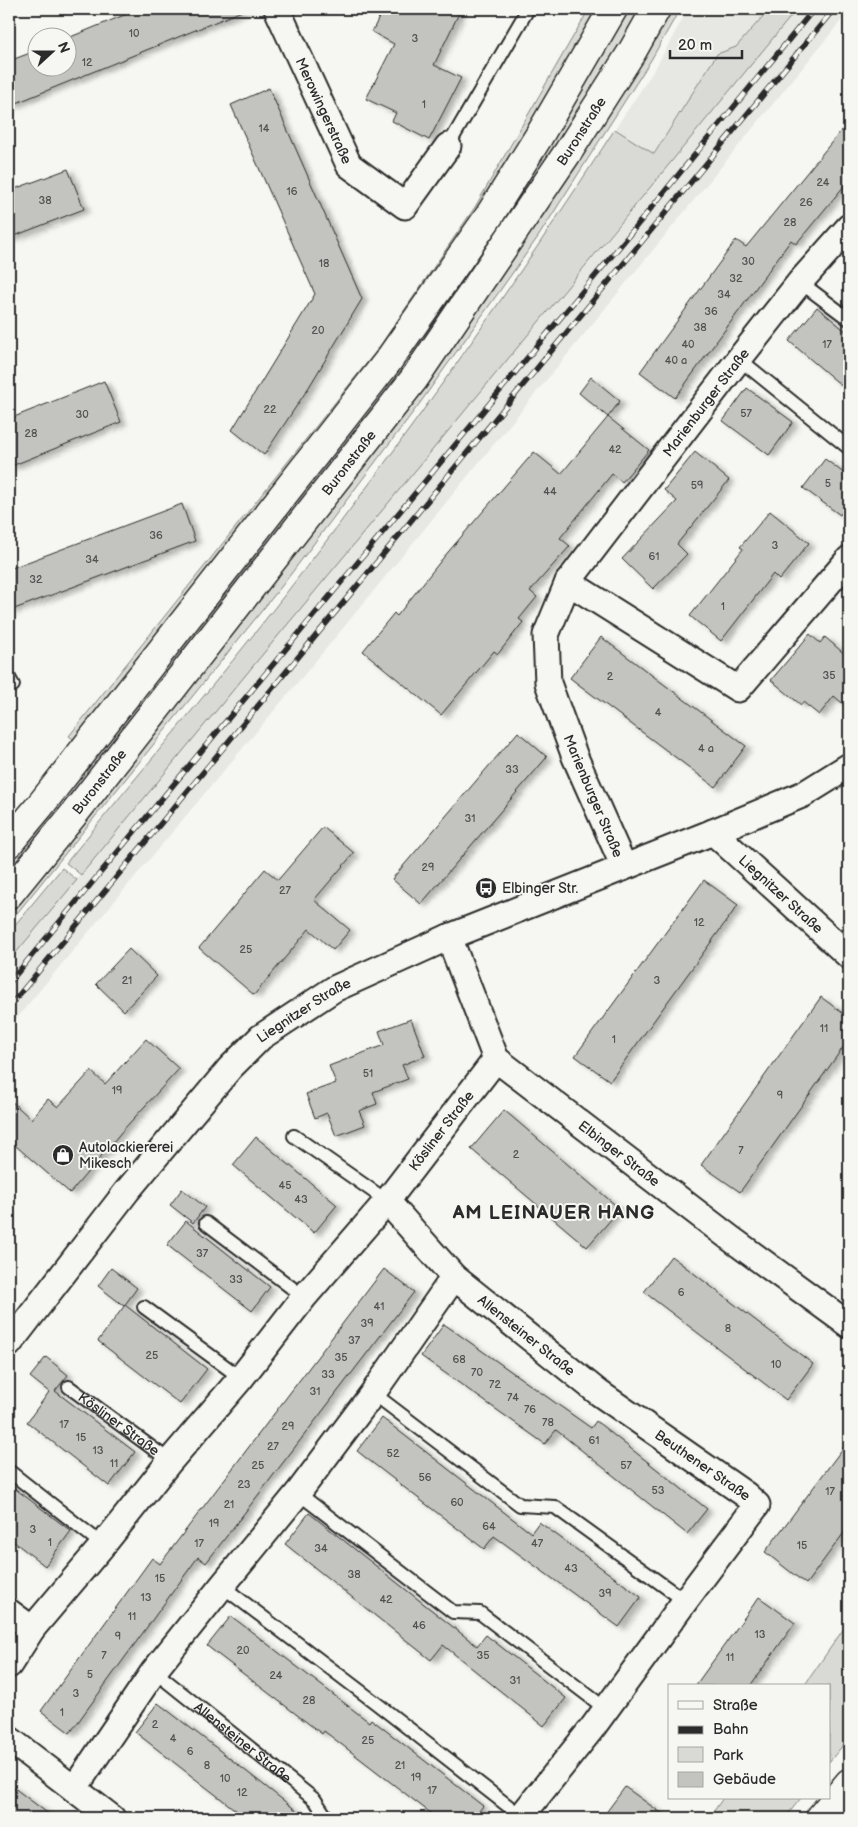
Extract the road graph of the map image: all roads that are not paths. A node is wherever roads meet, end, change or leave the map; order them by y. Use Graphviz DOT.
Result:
graph roads {
  1 [pos="277,9"];
  2 [pos="528,9"];
  3 [pos="613,9"];
  4 [pos="656,9"];
  5 [pos="448,146"];
  6 [pos="849,227"];
  7 [pos="800,282"];
  8 [pos="849,319"];
  9 [pos="739,359"];
  10 [pos="849,448"];
  11 [pos="849,559"];
  12 [pos="568,582"];
  13 [pos="849,766"];
  14 [pos="713,832"];
  15 [pos="9,843"];
  16 [pos="624,867"];
  17 [pos="9,894"];
  18 [pos="449,937"];
  19 [pos="849,956"];
  20 [pos="496,1059"];
  21 [pos="294,1136"];
  22 [pos="387,1201"];
  23 [pos="206,1224"];
  24 [pos="454,1277"];
  25 [pos="304,1297"];
  26 [pos="144,1307"];
  27 [pos="849,1325"];
  28 [pos="9,1344"];
  29 [pos="241,1378"];
  30 [pos="69,1387"];
  31 [pos="373,1393"];
  32 [pos="598,1393"];
  33 [pos="170,1461"];
  34 [pos="9,1471"];
  35 [pos="298,1493"];
  36 [pos="104,1545"];
  37 [pos="222,1586"];
  38 [pos="685,1600"];
  39 [pos="9,1612"];
  40 [pos="32,1629"];
  41 [pos="9,1665"];
  42 [pos="154,1671"];
  43 [pos="606,1709"];
  44 [pos="9,1739"];
  45 [pos="849,1783"];
  46 [pos="74,1789"];
  47 [pos="520,1817"];
  48 [pos="112,1818"];
  49 [pos="327,1818"];
  50 [pos="820,1818"];
  1 -- 5 [label="street, Merowingerstraße"];
  2 -- 5 [label="lane"];
  3 -- 15 [label="street"];
  4 -- 17 [label="street, Buronstraße"];
  6 -- 7 [label="street, Marienburger Straße"];
  7 -- 8 [label="lane"];
  7 -- 9 [label="street, Marienburger Straße"];
  9 -- 10 [label="lane"];
  9 -- 12 [label="street, Marienburger Straße"];
  11 -- 12 [label="street"];
  12 -- 16 [label="street, Marienburger Straße"];
  13 -- 14 [label="street, Liegnitzer Straße"];
  14 -- 16 [label="street, Liegnitzer Straße"];
  14 -- 19 [label="street, Liegnitzer Straße"];
  16 -- 18 [label="street, Liegnitzer Straße"];
  18 -- 20 [label="street"];
  18 -- 28 [label="street, Liegnitzer Straße"];
  20 -- 22 [label="street, Kösliner Straße"];
  20 -- 27 [label="street, Elbinger Straße"];
  21 -- 22 [label="lane"];
  22 -- 24 [label="street, Allensteiner Straße"];
  22 -- 25 [label="street, Kösliner Straße"];
  23 -- 25 [label="lane"];
  24 -- 31 [label="street"];
  24 -- 32 [label="street, Allensteiner Straße"];
  25 -- 29 [label="street, Kösliner Straße"];
  26 -- 29 [label="lane"];
  29 -- 33 [label="street, Kösliner Straße"];
  30 -- 33 [label="lane, Kösliner Straße"];
  31 -- 35 [label="street"];
  31 -- 38 [label="lane"];
  32 -- 38 [label="street, Beuthener Straße"];
  33 -- 36 [label="street, Kösliner Straße"];
  34 -- 36 [label="lane"];
  35 -- 37 [label="street"];
  35 -- 43 [label="lane"];
  36 -- 40 [label="street, Kösliner Straße"];
  37 -- 42 [label="street"];
  37 -- 47 [label="lane, Beuthener Straße"];
  38 -- 43 [label="street, Beuthener Straße"];
  39 -- 40 [label="street"];
  40 -- 41 [label="street"];
  42 -- 46 [label="street"];
  42 -- 49 [label="lane, Allensteiner Straße"];
  43 -- 47 [label="street, Beuthener Straße"];
  44 -- 46 [label="street"];
  45 -- 50 [label="street"];
  46 -- 48 [label="street"];
}
